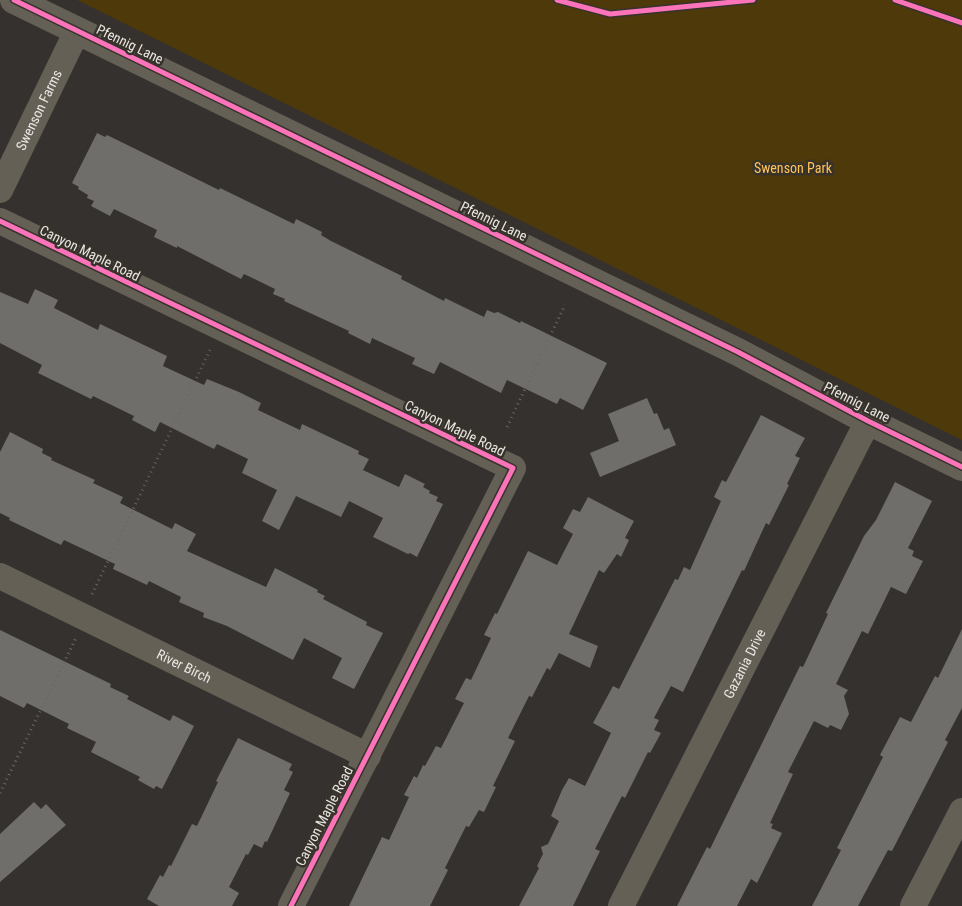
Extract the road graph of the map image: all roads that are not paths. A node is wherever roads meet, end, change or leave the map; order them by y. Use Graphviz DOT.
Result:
graph roads {
  1 [pos="14,0"];
  2 [pos="77,31"];
  3 [pos="0,190"];
  4 [pos="0,221"];
  5 [pos="868,421"];
  6 [pos="962,467"];
  7 [pos="0,576"];
  8 [pos="368,756"];
  9 [pos="962,811"];
  10 [pos="292,906"];
  11 [pos="621,906"];
  12 [pos="914,906"];
  1 -- 2 [label="street, Pfennig Lane"];
  2 -- 3 [label="street, Swenson Farms"];
  2 -- 5 [label="street, Pfennig Lane"];
  4 -- 8 [label="street, Canyon Maple Road"];
  5 -- 6 [label="street, Pfennig Lane"];
  5 -- 11 [label="street, Gazania Drive"];
  7 -- 8 [label="street, River Birch"];
  8 -- 10 [label="street, Canyon Maple Road"];
  9 -- 12 [label="street"];
}
